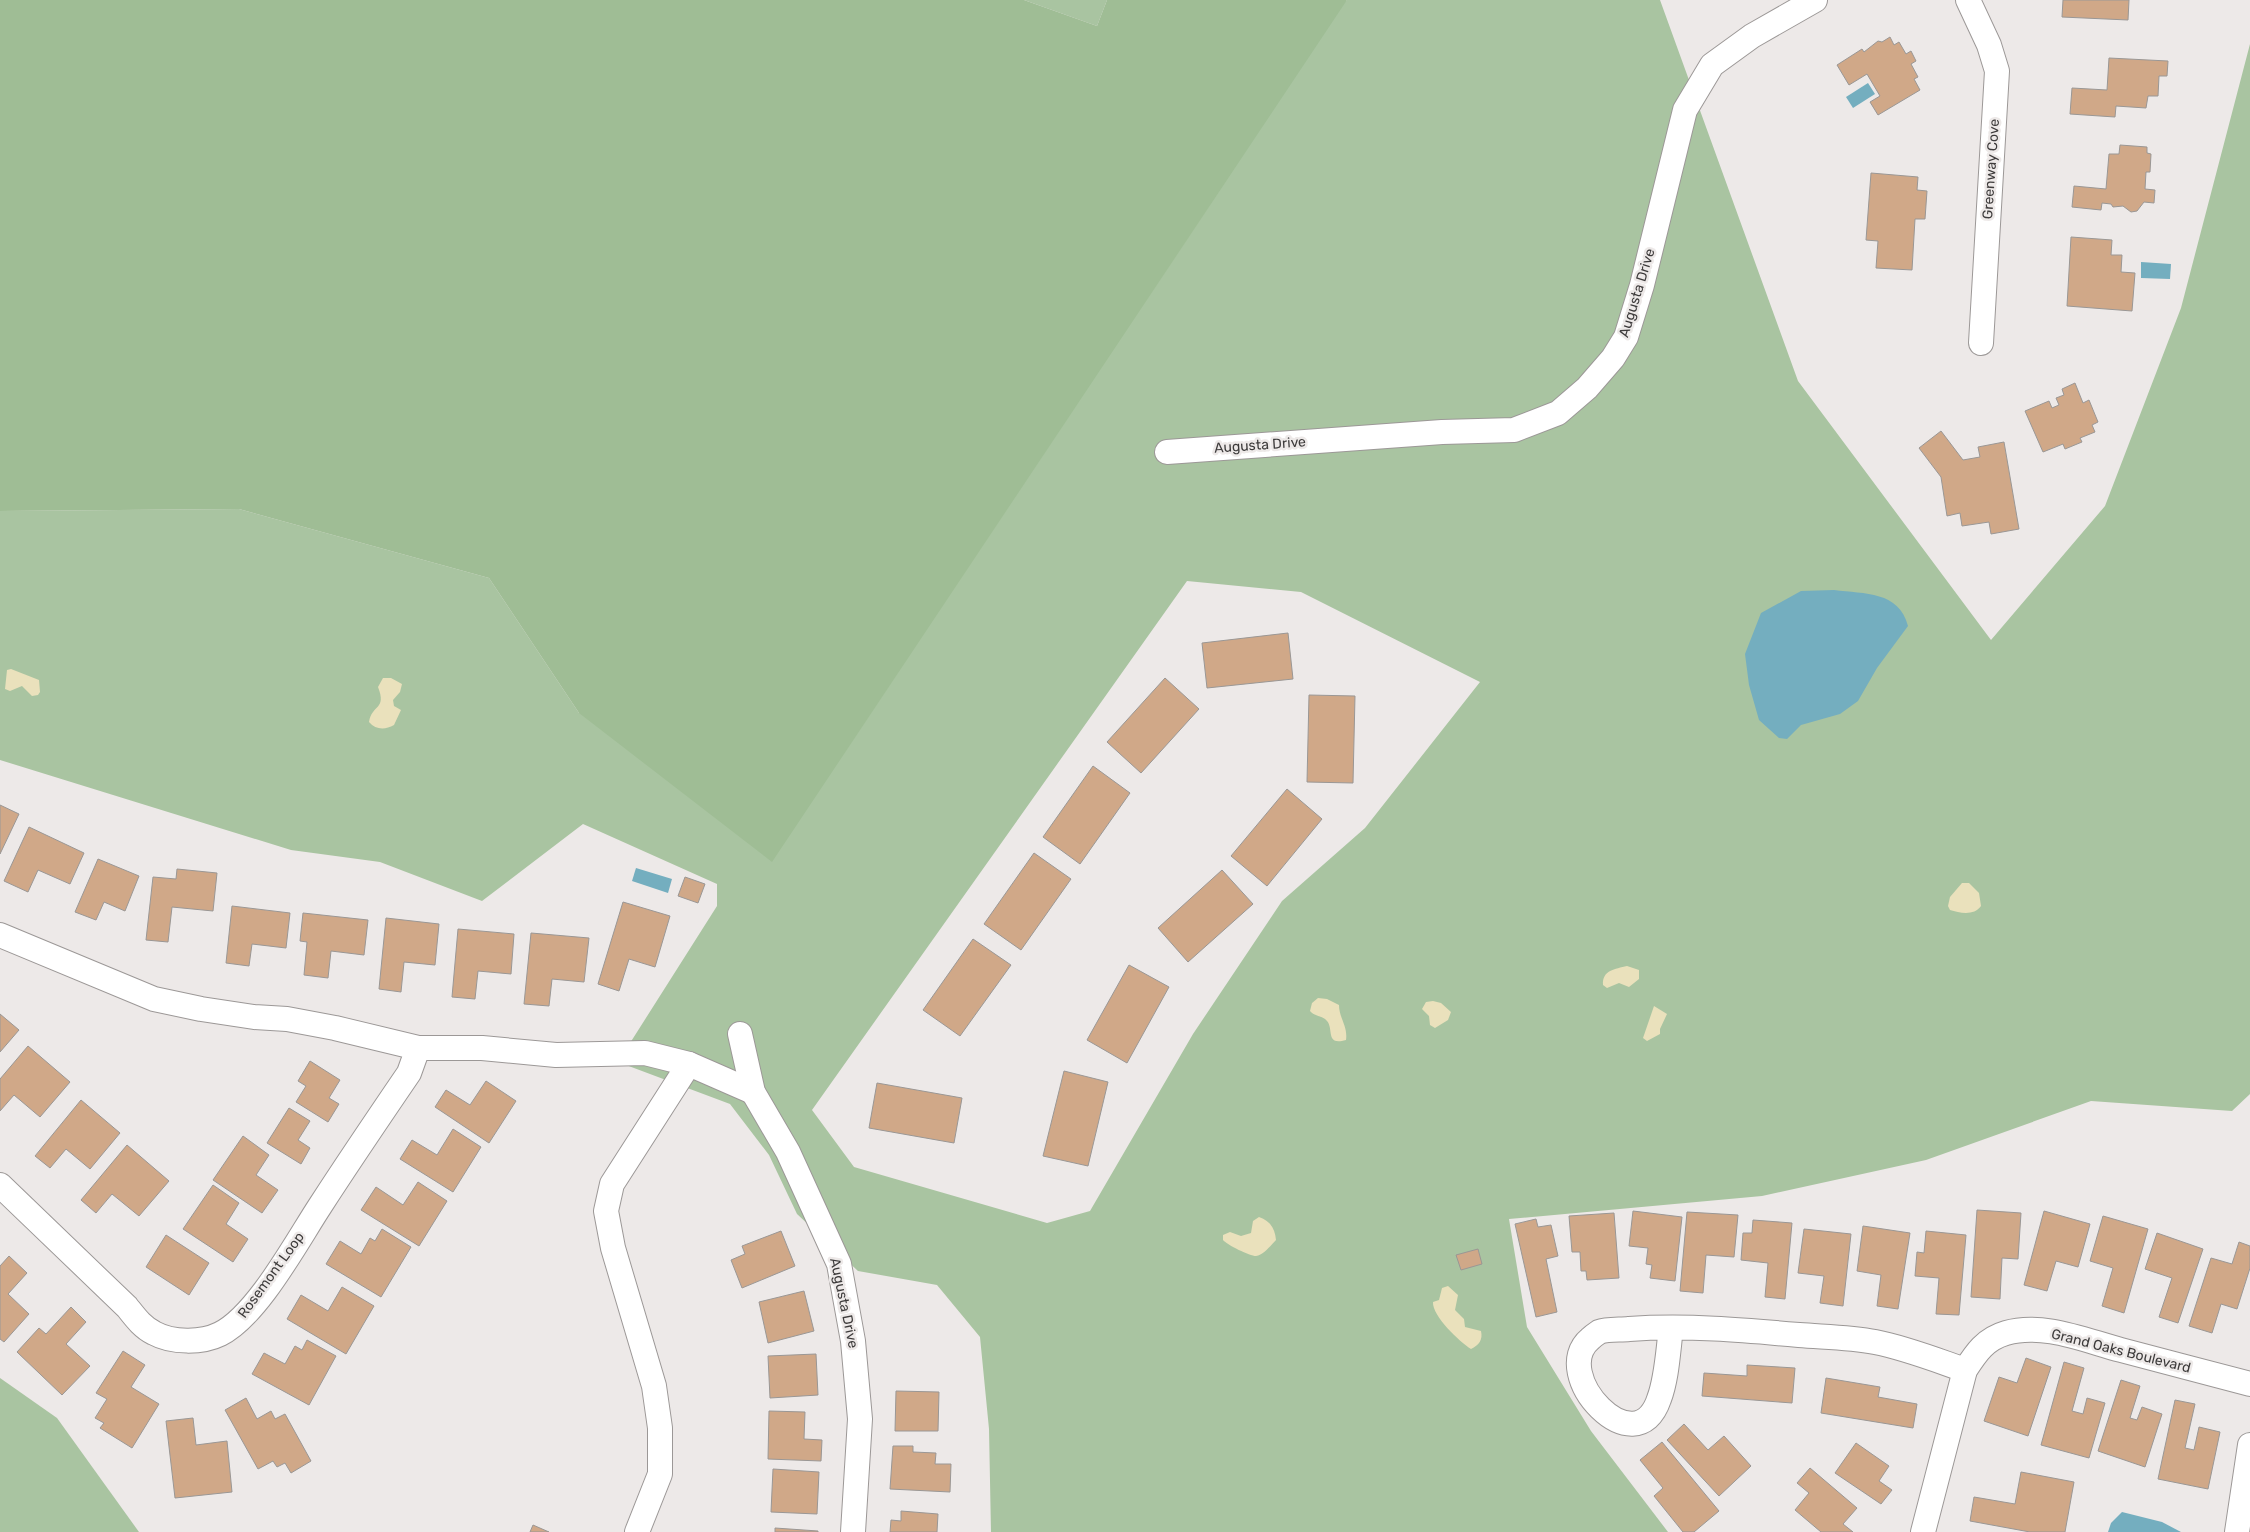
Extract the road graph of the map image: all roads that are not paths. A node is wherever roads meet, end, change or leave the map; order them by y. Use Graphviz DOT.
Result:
graph roads {
  1 [pos="1814,0"];
  2 [pos="1968,0"];
  3 [pos="1981,343"];
  4 [pos="1167,452"];
  5 [pos="0,935"];
  6 [pos="740,1034"];
  7 [pos="418,1048"];
  8 [pos="689,1064"];
  9 [pos="753,1092"];
  10 [pos="0,1185"];
  11 [pos="1671,1328"];
  12 [pos="1965,1370"];
  13 [pos="2250,1384"];
  14 [pos="2250,1445"];
  15 [pos="637,1532"];
  16 [pos="853,1532"];
  17 [pos="1923,1532"];
  18 [pos="2237,1532"];
  1 -- 4 [label="street, Augusta Drive"];
  2 -- 3 [label="street, Greenway Cove"];
  5 -- 7 [label="street"];
  6 -- 9 [label="street, Augusta Drive"];
  7 -- 8 [label="street"];
  7 -- 10 [label="street, Rosemont Loop"];
  8 -- 9 [label="street"];
  8 -- 15 [label="street"];
  9 -- 16 [label="street, Augusta Drive"];
  11 -- 11 [label="street"];
  11 -- 12 [label="street"];
  12 -- 13 [label="street, Grand Oaks Boulevard"];
  12 -- 17 [label="street, Grand Oaks Boulevard"];
  14 -- 18 [label="street"];
}
